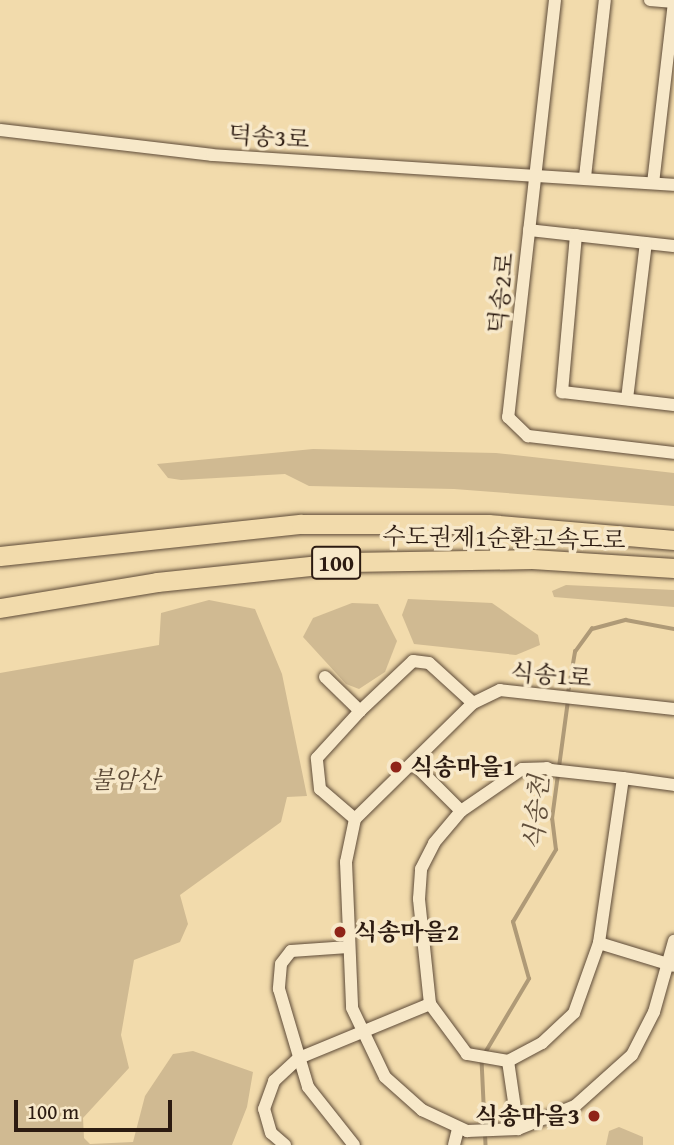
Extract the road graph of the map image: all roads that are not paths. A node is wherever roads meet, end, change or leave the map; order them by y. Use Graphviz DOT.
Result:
graph roads {
  1 [pos="555,0"];
  2 [pos="605,0"];
  3 [pos="650,0"];
  4 [pos="0,130"];
  5 [pos="536,173"];
  6 [pos="585,177"];
  7 [pos="653,183"];
  8 [pos="674,185"];
  9 [pos="529,230"];
  10 [pos="576,235"];
  11 [pos="646,243"];
  12 [pos="674,246"];
  13 [pos="627,399"];
  14 [pos="674,405"];
  15 [pos="674,453"];
  16 [pos="674,540"];
  17 [pos="0,556"];
  18 [pos="674,568"];
  19 [pos="0,608"];
  20 [pos="325,677"];
  21 [pos="473,703"];
  22 [pos="674,709"];
  23 [pos="360,711"];
  24 [pos="412,763"];
  25 [pos="623,778"];
  26 [pos="674,785"];
  27 [pos="461,811"];
  28 [pos="355,819"];
  29 [pos="674,940"];
  30 [pos="599,943"];
  31 [pos="348,947"];
  32 [pos="672,965"];
  33 [pos="430,1004"];
  34 [pos="363,1033"];
  35 [pos="299,1058"];
  36 [pos="508,1061"];
  37 [pos="458,1129"];
  38 [pos="518,1129"];
  39 [pos="285,1145"];
  40 [pos="354,1145"];
  41 [pos="454,1145"];
  1 -- 5 [label="street, 덕송2로"];
  2 -- 6 [label="street"];
  3 -- 7 [label="street"];
  4 -- 5 [label="street, 덕송3로"];
  5 -- 6 [label="street, 덕송3로"];
  5 -- 9 [label="street, 덕송2로"];
  6 -- 7 [label="street, 덕송3로"];
  7 -- 8 [label="street, 덕송3로"];
  9 -- 10 [label="street"];
  9 -- 15 [label="street, 덕송2로"];
  10 -- 11 [label="street"];
  10 -- 13 [label="street"];
  11 -- 12 [label="street"];
  11 -- 13 [label="street"];
  13 -- 14 [label="street"];
  16 -- 17 [label="highway, 수도권제1순환고속도로 / 100"];
  18 -- 19 [label="highway, 수도권제1순환고속도로 / 100"];
  20 -- 23 [label="street"];
  21 -- 22 [label="street, 식송1로"];
  21 -- 23 [label="street"];
  21 -- 24 [label="street, 식송1로"];
  23 -- 28 [label="street"];
  24 -- 27 [label="street"];
  24 -- 28 [label="street, 식송1로"];
  25 -- 26 [label="street"];
  25 -- 27 [label="street"];
  25 -- 30 [label="street"];
  27 -- 33 [label="street"];
  28 -- 31 [label="street"];
  29 -- 32 [label="street"];
  30 -- 32 [label="street"];
  30 -- 36 [label="street"];
  31 -- 34 [label="street"];
  31 -- 35 [label="street"];
  32 -- 38 [label="street"];
  33 -- 34 [label="street"];
  33 -- 36 [label="street"];
  34 -- 35 [label="street"];
  34 -- 37 [label="street"];
  35 -- 39 [label="street"];
  35 -- 40 [label="street"];
  36 -- 38 [label="street"];
  37 -- 38 [label="street"];
  37 -- 41 [label="street"];
}
